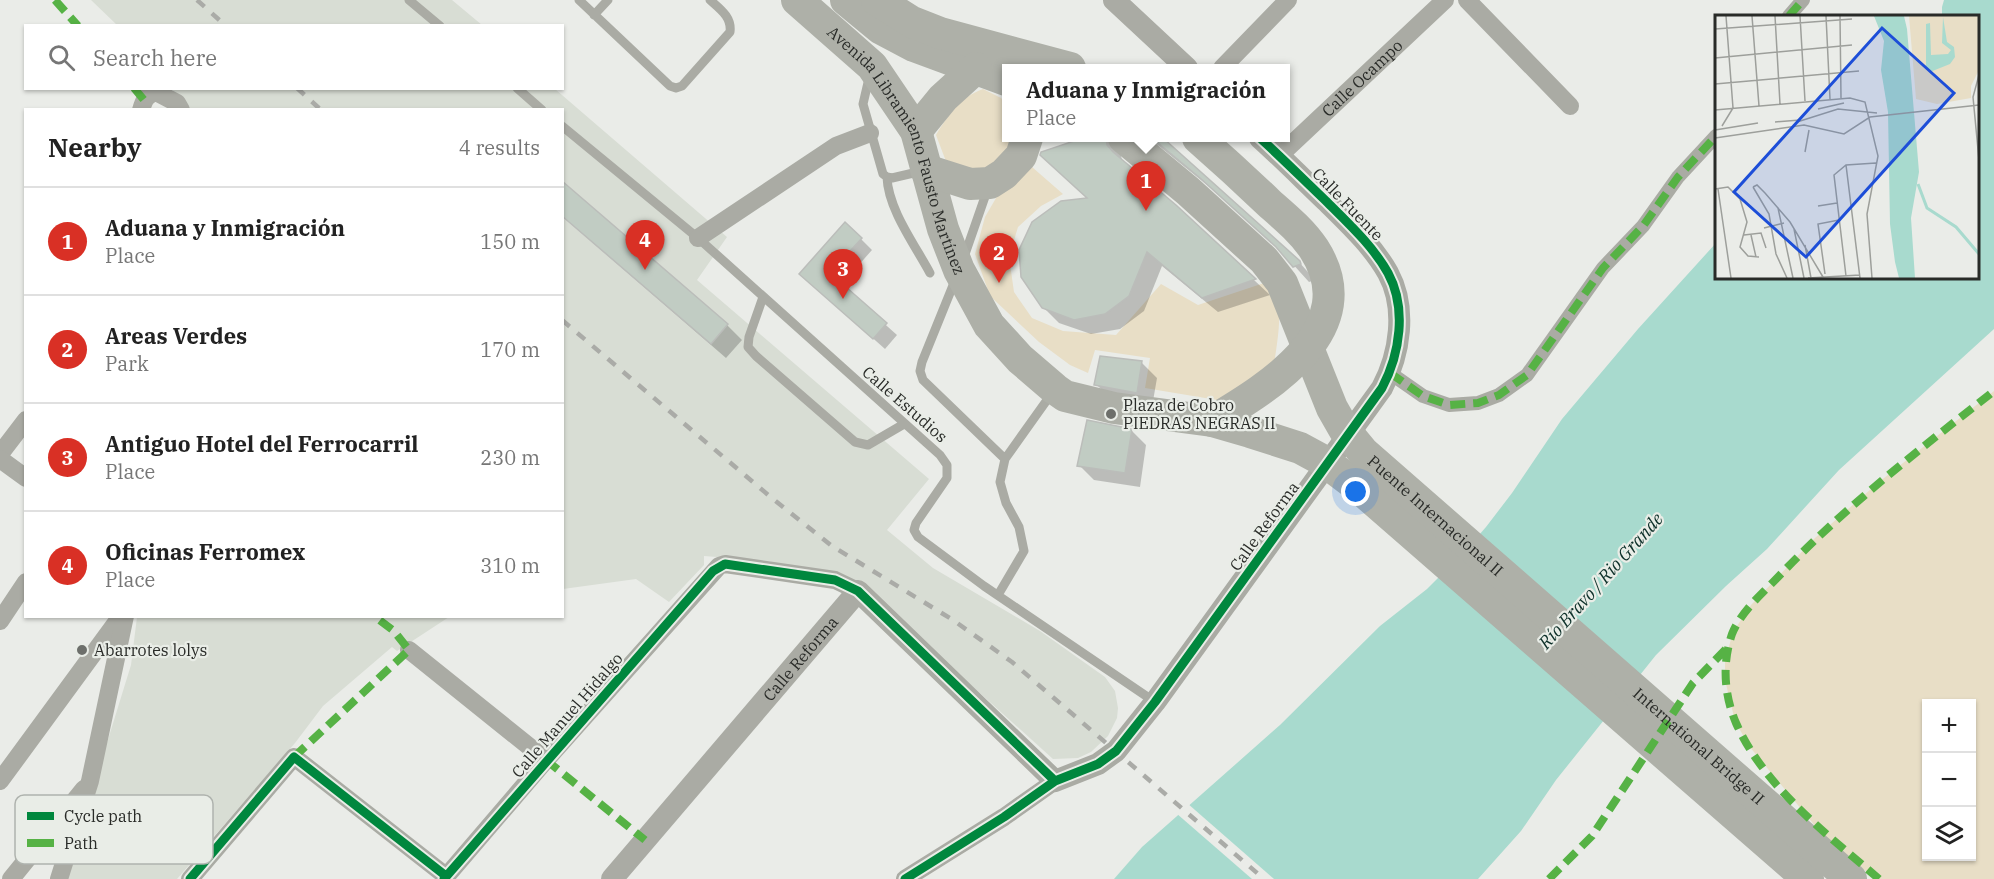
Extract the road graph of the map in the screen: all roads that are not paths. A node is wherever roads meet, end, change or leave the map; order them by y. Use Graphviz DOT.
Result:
graph roads {
  1 [pos="409,0"];
  2 [pos="579,0"];
  3 [pos="608,0"];
  4 [pos="710,0"];
  5 [pos="797,0"];
  6 [pos="846,0"];
  7 [pos="877,0"];
  8 [pos="1114,0"];
  9 [pos="1445,0"];
  10 [pos="1467,0"];
  11 [pos="1803,0"];
  12 [pos="1283,2"];
  13 [pos="594,15"];
  14 [pos="1790,15"];
  15 [pos="438,24"];
  16 [pos="1052,64"];
  17 [pos="1182,64"];
  18 [pos="1227,64"];
  19 [pos="872,66"];
  20 [pos="976,68"];
  21 [pos="1002,78"];
  22 [pos="519,90"];
  23 [pos="142,105"];
  24 [pos="1570,106"];
  25 [pos="180,108"];
  26 [pos="540,108"];
  27 [pos="564,128"];
  28 [pos="916,132"];
  29 [pos="870,133"];
  30 [pos="1715,137"];
  31 [pos="1026,142"];
  32 [pos="1129,142"];
  33 [pos="1202,142"];
  34 [pos="1264,142"];
  35 [pos="1279,156"];
  36 [pos="926,170"];
  37 [pos="887,177"];
  38 [pos="990,183"];
  39 [pos="698,238"];
  40 [pos="944,272"];
  41 [pos="763,297"];
  42 [pos="1398,303"];
  43 [pos="1307,348"];
  44 [pos="1390,373"];
  45 [pos="1055,389"];
  46 [pos="1212,421"];
  47 [pos="24,423"];
  48 [pos="904,424"];
  49 [pos="1300,448"];
  50 [pos="0,454"];
  51 [pos="0,459"];
  52 [pos="1005,459"];
  53 [pos="24,476"];
  54 [pos="24,585"];
  55 [pos="858,591"];
  56 [pos="998,595"];
  57 [pos="122,618"];
  58 [pos="123,618"];
  59 [pos="0,621"];
  60 [pos="1538,624"];
  61 [pos="409,650"];
  62 [pos="1155,702"];
  63 [pos="546,760"];
  64 [pos="0,781"];
  65 [pos="90,781"];
  66 [pos="1055,781"];
  67 [pos="79,795"];
  68 [pos="86,795"];
  69 [pos="213,852"];
  70 [pos="24,864"];
  71 [pos="64,864"];
  72 [pos="203,864"];
  73 [pos="445,877"];
  74 [pos="12,879"];
  75 [pos="59,879"];
  76 [pos="190,879"];
  77 [pos="612,879"];
  78 [pos="905,879"];
  79 [pos="1808,879"];
  80 [pos="1851,879"];
  1 -- 15 [label="lane"];
  2 -- 13 [label="lane"];
  3 -- 13 [label="lane"];
  4 -- 13 [label="lane"];
  5 -- 19 [label="highway, Avenida Libramiento Fausto Martínez"];
  6 -- 20 [label="highway, Avenida Libramiento Fausto Martínez"];
  7 -- 16 [label="highway"];
  8 -- 17 [label="street"];
  9 -- 35 [label="street, Calle Ocampo"];
  10 -- 24 [label="street"];
  11 -- 14 [label="street"];
  12 -- 18 [label="street"];
  19 -- 28 [label="highway, Avenida Libramiento Fausto Martínez"];
  19 -- 29 [label="lane"];
  20 -- 21 [label="highway, Avenida Libramiento Fausto Martínez"];
  20 -- 28 [label="highway"];
  22 -- 26 [label="lane"];
  23 -- 25 [label="street"];
  27 -- 39 [label="lane, Calle Estudios"];
  28 -- 36 [label="highway, Avenida Libramiento Fausto Martínez"];
  29 -- 37 [label="lane"];
  29 -- 39 [label="street"];
  30 -- 44 [label="street"];
  31 -- 38 [label="highway"];
  32 -- 43 [label="highway"];
  33 -- 43 [label="highway"];
  34 -- 35 [label="street, Calle Fuente"];
  35 -- 42 [label="street, Calle Fuente"];
  36 -- 37 [label="lane"];
  36 -- 38 [label="highway"];
  36 -- 40 [label="highway, Avenida Libramiento Fausto Martínez"];
  37 -- 40 [label="lane"];
  38 -- 40 [label="lane"];
  39 -- 41 [label="lane, Calle Estudios"];
  40 -- 45 [label="highway, Avenida Libramiento Fausto Martínez"];
  40 -- 52 [label="lane"];
  41 -- 48 [label="lane, Calle Estudios"];
  41 -- 48 [label="lane"];
  42 -- 44 [label="street, Calle Reforma"];
  43 -- 46 [label="highway"];
  43 -- 60 [label="highway, Puente Internacional II"];
  44 -- 62 [label="street, Calle Reforma"];
  45 -- 46 [label="highway, Avenida Libramiento Fausto Martínez"];
  45 -- 52 [label="lane"];
  46 -- 49 [label="highway, Avenida Libramiento Fausto Martínez"];
  47 -- 50 [label="street"];
  48 -- 56 [label="lane, Calle Estudios"];
  49 -- 60 [label="highway, Puente Internacional II"];
  51 -- 53 [label="street"];
  52 -- 56 [label="lane"];
  54 -- 59 [label="street"];
  55 -- 63 [label="street, Calle Manuel Hidalgo"];
  55 -- 66 [label="street"];
  55 -- 77 [label="street, Calle Reforma"];
  56 -- 62 [label="lane, Calle Estudios"];
  57 -- 64 [label="street"];
  58 -- 65 [label="street"];
  60 -- 79 [label="highway, International Bridge II"];
  60 -- 80 [label="highway, International Bridge II"];
  61 -- 63 [label="street"];
  62 -- 66 [label="street, Calle Reforma"];
  63 -- 73 [label="street, Calle Manuel Hidalgo"];
  65 -- 67 [label="street"];
  65 -- 68 [label="street"];
  66 -- 78 [label="street"];
  69 -- 73 [label="street"];
  70 -- 74 [label="street"];
  71 -- 75 [label="street"];
  72 -- 76 [label="street"];
}
